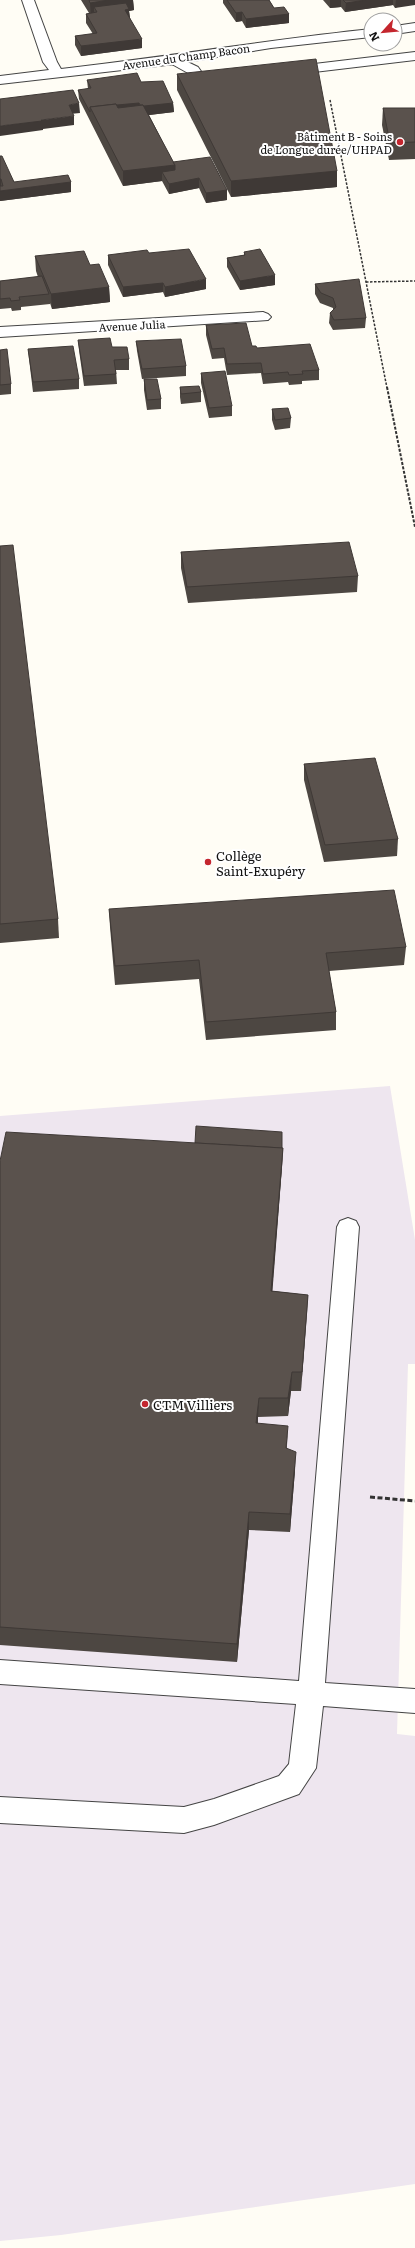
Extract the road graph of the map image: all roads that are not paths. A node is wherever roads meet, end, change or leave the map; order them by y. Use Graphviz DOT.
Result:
graph roads {
  1 [pos="28,0"];
  2 [pos="415,27"];
  3 [pos="403,29"];
  4 [pos="363,33"];
  5 [pos="415,56"];
  6 [pos="175,60"];
  7 [pos="279,72"];
  8 [pos="57,73"];
  9 [pos="232,78"];
  10 [pos="0,80"];
  11 [pos="201,82"];
  12 [pos="208,94"];
  13 [pos="263,317"];
  14 [pos="0,332"];
  15 [pos="348,1227"];
  16 [pos="0,1672"];
  17 [pos="311,1694"];
  18 [pos="415,1702"];
  19 [pos="0,1810"];
  1 -- 8 [label="street"];
  2 -- 3 [label="street"];
  4 -- 6 [label="street, Avenue du Champ Bacon"];
  5 -- 7 [label="street"];
  6 -- 8 [label="street, Avenue du Champ Bacon"];
  6 -- 11 [label="street"];
  8 -- 10 [label="street, Avenue du Champ Bacon"];
  9 -- 11 [label="street"];
  11 -- 12 [label="street"];
  13 -- 14 [label="street, Avenue Julia"];
  15 -- 17 [label="street"];
  16 -- 17 [label="street"];
  17 -- 18 [label="street"];
  17 -- 19 [label="street"];
}
